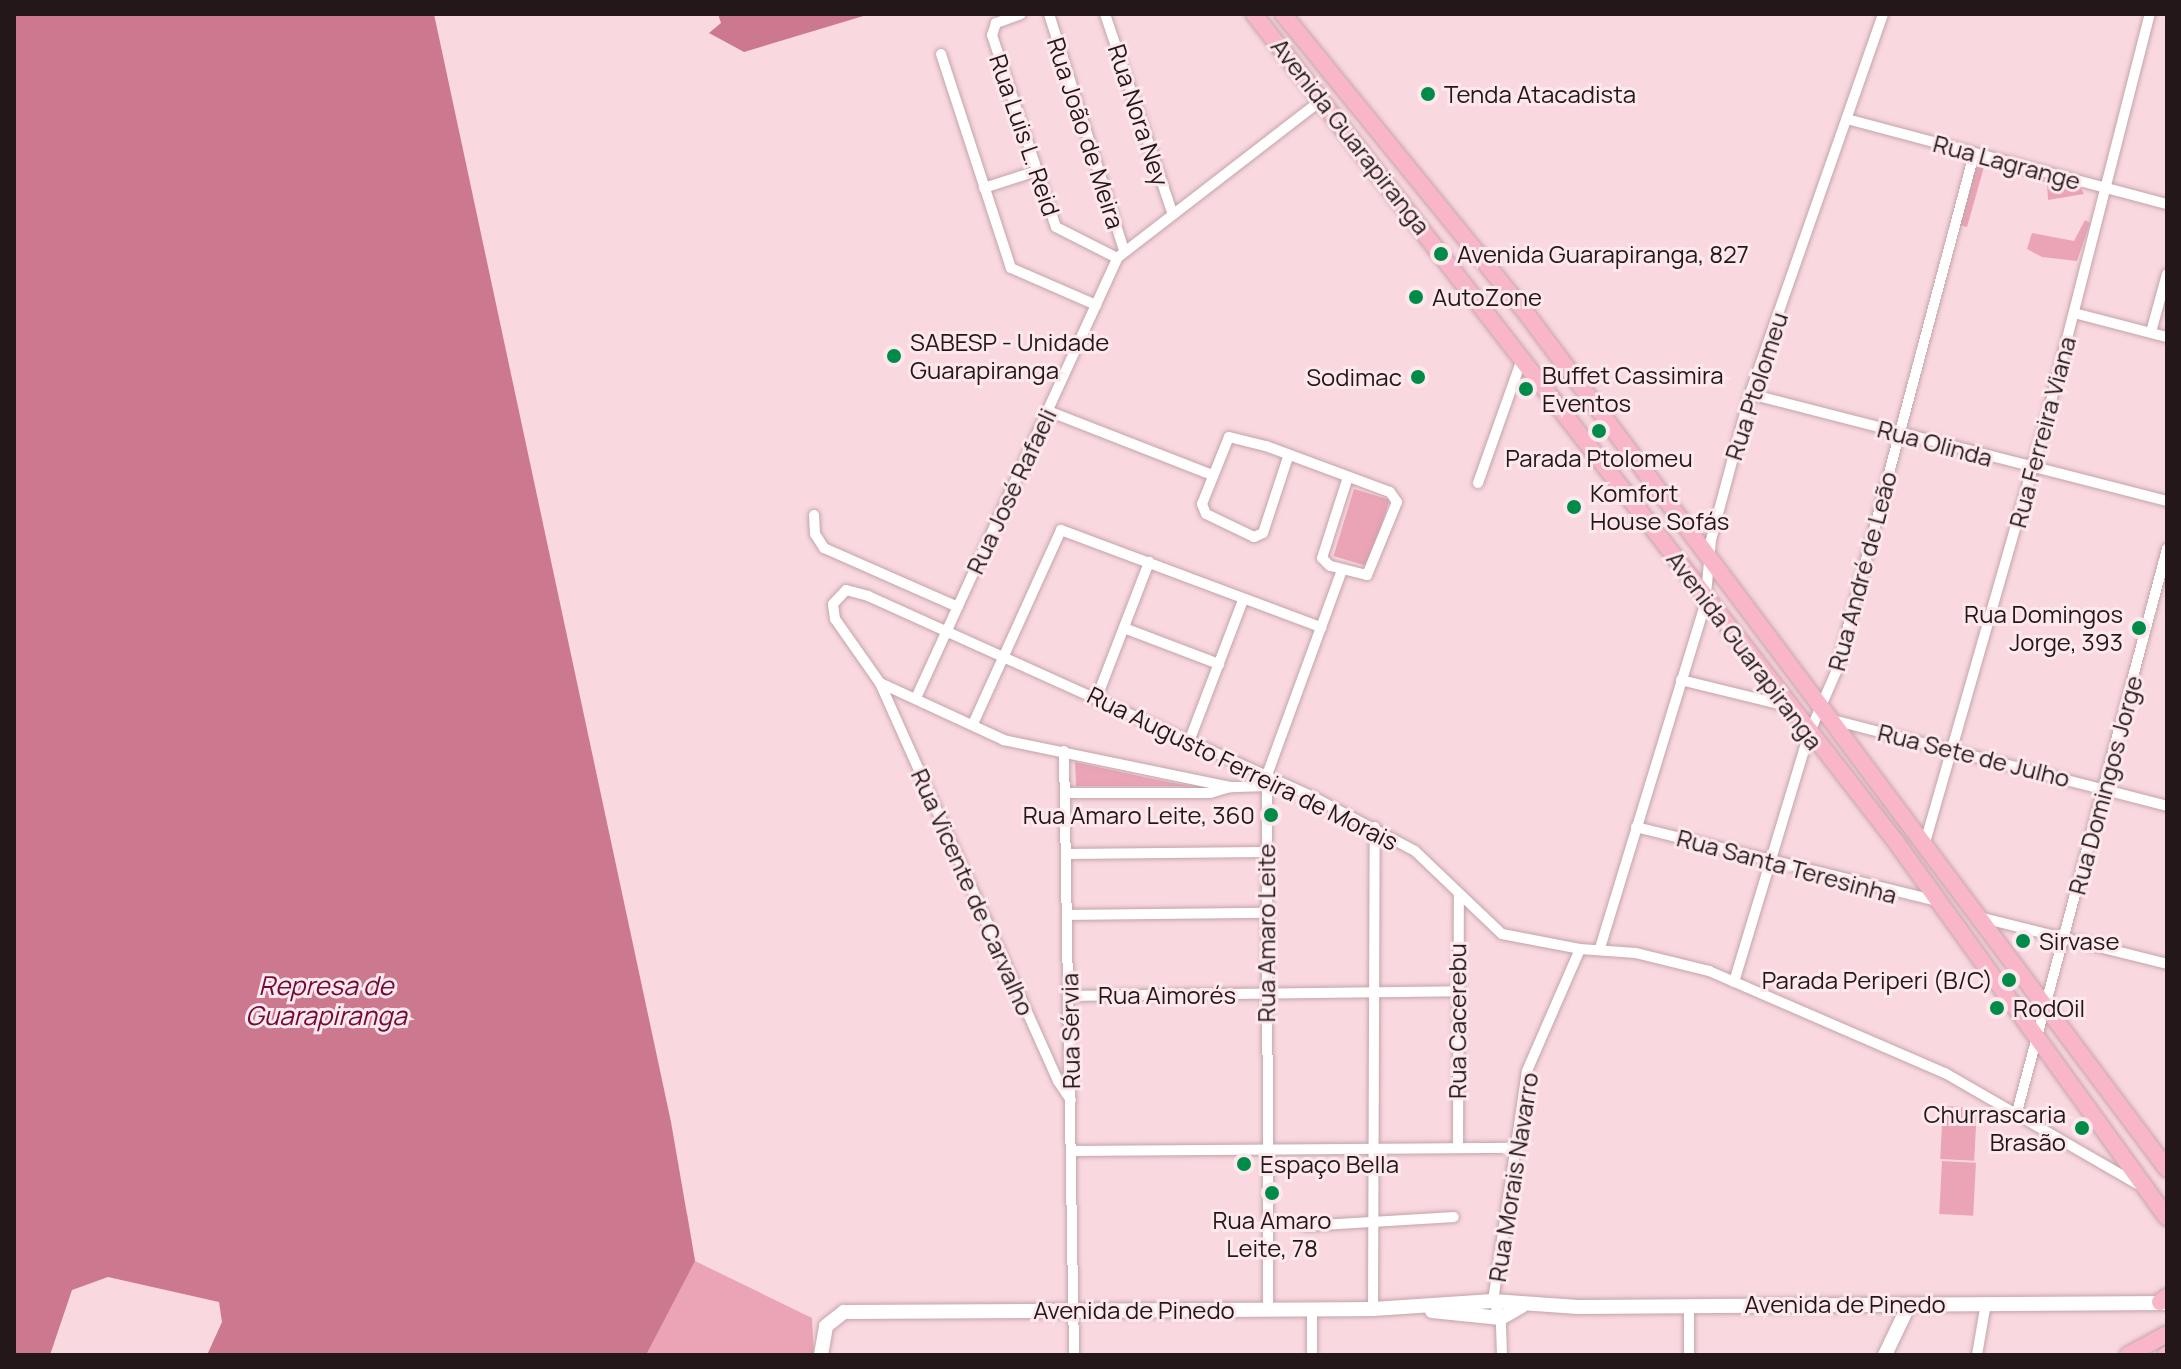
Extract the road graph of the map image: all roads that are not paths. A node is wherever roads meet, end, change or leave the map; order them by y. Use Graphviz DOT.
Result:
graph roads {
  1 [pos="1021,14"];
  2 [pos="1049,14"];
  3 [pos="1105,14"];
  4 [pos="1254,14"];
  5 [pos="1283,14"];
  6 [pos="1883,14"];
  7 [pos="2150,14"];
  8 [pos="941,54"];
  9 [pos="1323,99"];
  10 [pos="1367,112"];
  11 [pos="1847,119"];
  12 [pos="1974,154"];
  13 [pos="1037,171"];
  14 [pos="984,188"];
  15 [pos="2106,188"];
  16 [pos="2167,204"];
  17 [pos="1173,215"];
  18 [pos="1121,255"];
  19 [pos="2167,274"];
  20 [pos="1096,305"];
  21 [pos="2074,313"];
  22 [pos="2151,332"];
  23 [pos="2167,337"];
  24 [pos="1522,359"];
  25 [pos="1584,391"];
  26 [pos="1750,394"];
  27 [pos="1548,395"];
  28 [pos="1048,411"];
  29 [pos="1900,434"];
  30 [pos="1288,457"];
  31 [pos="2033,468"];
  32 [pos="1212,475"];
  33 [pos="1348,477"];
  34 [pos="1478,483"];
  35 [pos="2167,501"];
  36 [pos="814,515"];
  37 [pos="2167,549"];
  38 [pos="1708,554"];
  39 [pos="1149,562"];
  40 [pos="1342,570"];
  41 [pos="842,591"];
  42 [pos="1707,598"];
  43 [pos="1243,600"];
  44 [pos="958,607"];
  45 [pos="1321,627"];
  46 [pos="1124,628"];
  47 [pos="946,631"];
  48 [pos="1004,655"];
  49 [pos="1219,664"];
  50 [pos="1681,680"];
  51 [pos="880,683"];
  52 [pos="1097,697"];
  53 [pos="916,698"];
  54 [pos="1787,706"];
  55 [pos="1824,714"];
  56 [pos="973,724"];
  57 [pos="1809,734"];
  58 [pos="1190,739"];
  59 [pos="1955,750"];
  60 [pos="1064,751"];
  61 [pos="1267,780"];
  62 [pos="1230,787"];
  63 [pos="2104,789"];
  64 [pos="1065,793"];
  65 [pos="2167,806"];
  66 [pos="1375,827"];
  67 [pos="1636,827"];
  68 [pos="1924,846"];
  69 [pos="1265,852"];
  70 [pos="1066,854"];
  71 [pos="1769,861"];
  72 [pos="1459,894"];
  73 [pos="1938,901"];
  74 [pos="1265,913"];
  75 [pos="1067,915"];
  76 [pos="1978,917"];
  77 [pos="2065,938"];
  78 [pos="1600,948"];
  79 [pos="1580,949"];
  80 [pos="2167,964"];
  81 [pos="1734,982"];
  82 [pos="1456,991"];
  83 [pos="1373,993"];
  84 [pos="1265,995"];
  85 [pos="1069,996"];
  86 [pos="2048,1006"];
  87 [pos="2038,1039"];
  88 [pos="1071,1100"];
  89 [pos="2017,1112"];
  90 [pos="1458,1147"];
  91 [pos="1517,1148"];
  92 [pos="1373,1149"];
  93 [pos="1267,1150"];
  94 [pos="1073,1151"];
  95 [pos="2166,1164"];
  96 [pos="2150,1192"];
  97 [pos="1454,1217"];
  98 [pos="2167,1218"];
  99 [pos="1373,1222"];
  100 [pos="1306,1226"];
  101 [pos="1493,1301"];
  102 [pos="2165,1301"];
  103 [pos="1986,1303"];
  104 [pos="1689,1305"];
  105 [pos="1909,1305"];
  106 [pos="1522,1306"];
  107 [pos="1424,1308"];
  108 [pos="1268,1309"];
  109 [pos="1312,1309"];
  110 [pos="1373,1309"];
  111 [pos="1074,1310"];
  112 [pos="1501,1318"];
  113 [pos="2167,1334"];
  114 [pos="821,1355"];
  115 [pos="1074,1355"];
  116 [pos="1312,1355"];
  117 [pos="1502,1355"];
  118 [pos="1689,1355"];
  119 [pos="1885,1355"];
  120 [pos="1977,1355"];
  121 [pos="2128,1355"];
  1 -- 13 [label="street, Rua Luis L. Reid"];
  2 -- 18 [label="street, Rua João de Meira"];
  3 -- 17 [label="street, Rua Nora Ney"];
  4 -- 9 [label="main road, Avenida Guarapiranga"];
  5 -- 10 [label="main road, Avenida Guarapiranga"];
  6 -- 11 [label="street, Rua Ptolomeu"];
  7 -- 15 [label="street, Rua Ferreira Viana"];
  8 -- 14 [label="street"];
  9 -- 10 [label="main road"];
  9 -- 17 [label="street, Rua José Rafaeli"];
  9 -- 24 [label="main road, Avenida Guarapiranga"];
  10 -- 25 [label="main road, Avenida Guarapiranga"];
  11 -- 12 [label="street, Rua Lagrange"];
  11 -- 26 [label="street, Rua Ptolomeu"];
  12 -- 15 [label="street, Rua Lagrange"];
  12 -- 29 [label="street, Rua André de Leão"];
  13 -- 14 [label="street"];
  13 -- 18 [label="street, Rua Luis L. Reid"];
  14 -- 20 [label="street"];
  15 -- 16 [label="street, Rua Lagrange"];
  15 -- 21 [label="street, Rua Ferreira Viana"];
  17 -- 18 [label="street, Rua José Rafaeli"];
  18 -- 20 [label="street, Rua José Rafaeli"];
  19 -- 22 [label="street"];
  20 -- 28 [label="street, Rua José Rafaeli"];
  21 -- 22 [label="street"];
  21 -- 31 [label="street, Rua Ferreira Viana"];
  22 -- 23 [label="street"];
  24 -- 27 [label="main road, Avenida Guarapiranga"];
  24 -- 34 [label="street"];
  25 -- 27 [label="main road"];
  25 -- 38 [label="main road, Avenida Guarapiranga"];
  26 -- 29 [label="street, Rua Olinda"];
  26 -- 38 [label="street, Rua Ptolomeu"];
  27 -- 42 [label="main road, Avenida Guarapiranga"];
  28 -- 32 [label="street"];
  28 -- 44 [label="street, Rua José Rafaeli"];
  29 -- 31 [label="street, Rua Olinda"];
  29 -- 55 [label="street, Rua André de Leão"];
  30 -- 32 [label="street"];
  30 -- 32 [label="street"];
  30 -- 33 [label="street"];
  31 -- 35 [label="street, Rua Olinda"];
  31 -- 59 [label="street, Rua Ferreira Viana"];
  33 -- 40 [label="street"];
  33 -- 40 [label="street"];
  36 -- 44 [label="street"];
  37 -- 63 [label="street, Rua Domingos Jorge"];
  38 -- 42 [label="street, Rua Ptolomeu"];
  38 -- 55 [label="main road, Avenida Guarapiranga"];
  39 -- 43 [label="street"];
  39 -- 46 [label="street"];
  39 -- 48 [label="street"];
  40 -- 45 [label="street, Rua Amaro Leite"];
  41 -- 47 [label="street, Rua Augusto Ferreira de Morais"];
  41 -- 51 [label="street, Rua Vicente de Carvalho"];
  42 -- 50 [label="street, Rua Ptolomeu"];
  42 -- 54 [label="main road, Avenida Guarapiranga"];
  43 -- 45 [label="street"];
  43 -- 49 [label="street"];
  44 -- 47 [label="street, Rua José Rafaeli"];
  45 -- 61 [label="street, Rua Amaro Leite"];
  46 -- 49 [label="street"];
  46 -- 52 [label="street"];
  47 -- 48 [label="street, Rua Augusto Ferreira de Morais"];
  47 -- 53 [label="street, Rua José Rafaeli"];
  48 -- 52 [label="street, Rua Augusto Ferreira de Morais"];
  48 -- 56 [label="street"];
  49 -- 58 [label="street"];
  50 -- 54 [label="street"];
  50 -- 67 [label="street, Rua Ptolomeu"];
  51 -- 53 [label="street"];
  51 -- 88 [label="street, Rua Vicente de Carvalho"];
  52 -- 58 [label="street, Rua Augusto Ferreira de Morais"];
  53 -- 56 [label="street"];
  54 -- 57 [label="main road, Avenida Guarapiranga"];
  55 -- 57 [label="street, Rua André de Leão"];
  55 -- 59 [label="street, Rua Sete de Julho"];
  55 -- 68 [label="main road, Avenida Guarapiranga"];
  56 -- 60 [label="street"];
  57 -- 71 [label="street, Rua André de Leão"];
  57 -- 73 [label="main road, Avenida Guarapiranga"];
  58 -- 61 [label="street, Rua Augusto Ferreira de Morais"];
  59 -- 63 [label="street, Rua Sete de Julho"];
  59 -- 68 [label="street, Rua Ferreira Viana"];
  60 -- 62 [label="street"];
  60 -- 64 [label="street, Rua Sérvia"];
  61 -- 62 [label="street"];
  61 -- 66 [label="street, Rua Augusto Ferreira de Morais"];
  61 -- 69 [label="street, Rua Amaro Leite"];
  62 -- 64 [label="street"];
  63 -- 65 [label="street, Rua Sete de Julho"];
  63 -- 77 [label="street, Rua Domingos Jorge"];
  64 -- 70 [label="street, Rua Sérvia"];
  66 -- 72 [label="street, Rua Augusto Ferreira de Morais"];
  66 -- 83 [label="street"];
  67 -- 71 [label="street, Rua Santa Teresinha"];
  67 -- 78 [label="street, Rua Ptolomeu"];
  68 -- 76 [label="main road, Avenida Guarapiranga"];
  69 -- 70 [label="street"];
  69 -- 74 [label="street, Rua Amaro Leite"];
  70 -- 75 [label="street, Rua Sérvia"];
  71 -- 73 [label="street, Rua Santa Teresinha"];
  71 -- 81 [label="street, Rua André de Leão"];
  72 -- 79 [label="street, Rua Augusto Ferreira de Morais"];
  72 -- 82 [label="street, Rua Cacerebu"];
  73 -- 87 [label="main road, Avenida Guarapiranga"];
  74 -- 75 [label="street"];
  74 -- 84 [label="street, Rua Amaro Leite"];
  75 -- 85 [label="street, Rua Sérvia"];
  76 -- 77 [label="street"];
  76 -- 86 [label="main road, Avenida Guarapiranga"];
  77 -- 80 [label="street"];
  77 -- 86 [label="street, Rua Domingos Jorge"];
  78 -- 79 [label="street, Rua Augusto Ferreira de Morais"];
  78 -- 81 [label="street, Rua Augusto Ferreira de Morais"];
  79 -- 91 [label="street, Rua Morais Navarro"];
  81 -- 89 [label="street, Rua Augusto Ferreira de Morais"];
  82 -- 83 [label="street, Rua Aimorés"];
  82 -- 90 [label="street, Rua Cacerebu"];
  83 -- 84 [label="street, Rua Aimorés"];
  83 -- 92 [label="street"];
  84 -- 85 [label="street, Rua Aimorés"];
  84 -- 93 [label="street, Rua Amaro Leite"];
  85 -- 88 [label="street, Rua Sérvia"];
  86 -- 87 [label="street, Rua Domingos Jorge"];
  86 -- 95 [label="main road, Avenida Guarapiranga"];
  87 -- 89 [label="street, Rua Domingos Jorge"];
  87 -- 96 [label="main road, Avenida Guarapiranga"];
  88 -- 94 [label="street, Rua Sérvia"];
  89 -- 96 [label="street, Rua Augusto Ferreira de Morais"];
  90 -- 91 [label="street"];
  90 -- 92 [label="street"];
  91 -- 101 [label="street, Rua Morais Navarro"];
  92 -- 93 [label="street"];
  92 -- 99 [label="street"];
  93 -- 94 [label="street"];
  93 -- 108 [label="street, Rua Amaro Leite"];
  94 -- 111 [label="street, Rua Sérvia"];
  96 -- 98 [label="main road, Avenida Guarapiranga"];
  97 -- 99 [label="street"];
  99 -- 100 [label="street"];
  99 -- 110 [label="street"];
  101 -- 106 [label="street, Avenida de Pinedo"];
  101 -- 107 [label="street, Avenida de Pinedo"];
  101 -- 112 [label="street, Rua Morais Navarro"];
  102 -- 103 [label="street, Avenida de Pinedo"];
  103 -- 105 [label="street, Avenida de Pinedo"];
  103 -- 120 [label="street"];
  104 -- 105 [label="street, Avenida de Pinedo"];
  104 -- 106 [label="street, Avenida de Pinedo"];
  104 -- 118 [label="street"];
  105 -- 119 [label="street"];
  106 -- 112 [label="street, Avenida de Pinedo"];
  107 -- 110 [label="street, Avenida de Pinedo"];
  107 -- 112 [label="street, Avenida de Pinedo"];
  108 -- 109 [label="street, Avenida de Pinedo"];
  108 -- 111 [label="street, Avenida de Pinedo"];
  109 -- 110 [label="street, Avenida de Pinedo"];
  109 -- 116 [label="street"];
  111 -- 114 [label="street, Avenida de Pinedo"];
  111 -- 115 [label="street, Rua Sérvia"];
  112 -- 117 [label="street"];
  113 -- 121 [label="main road"];
}
